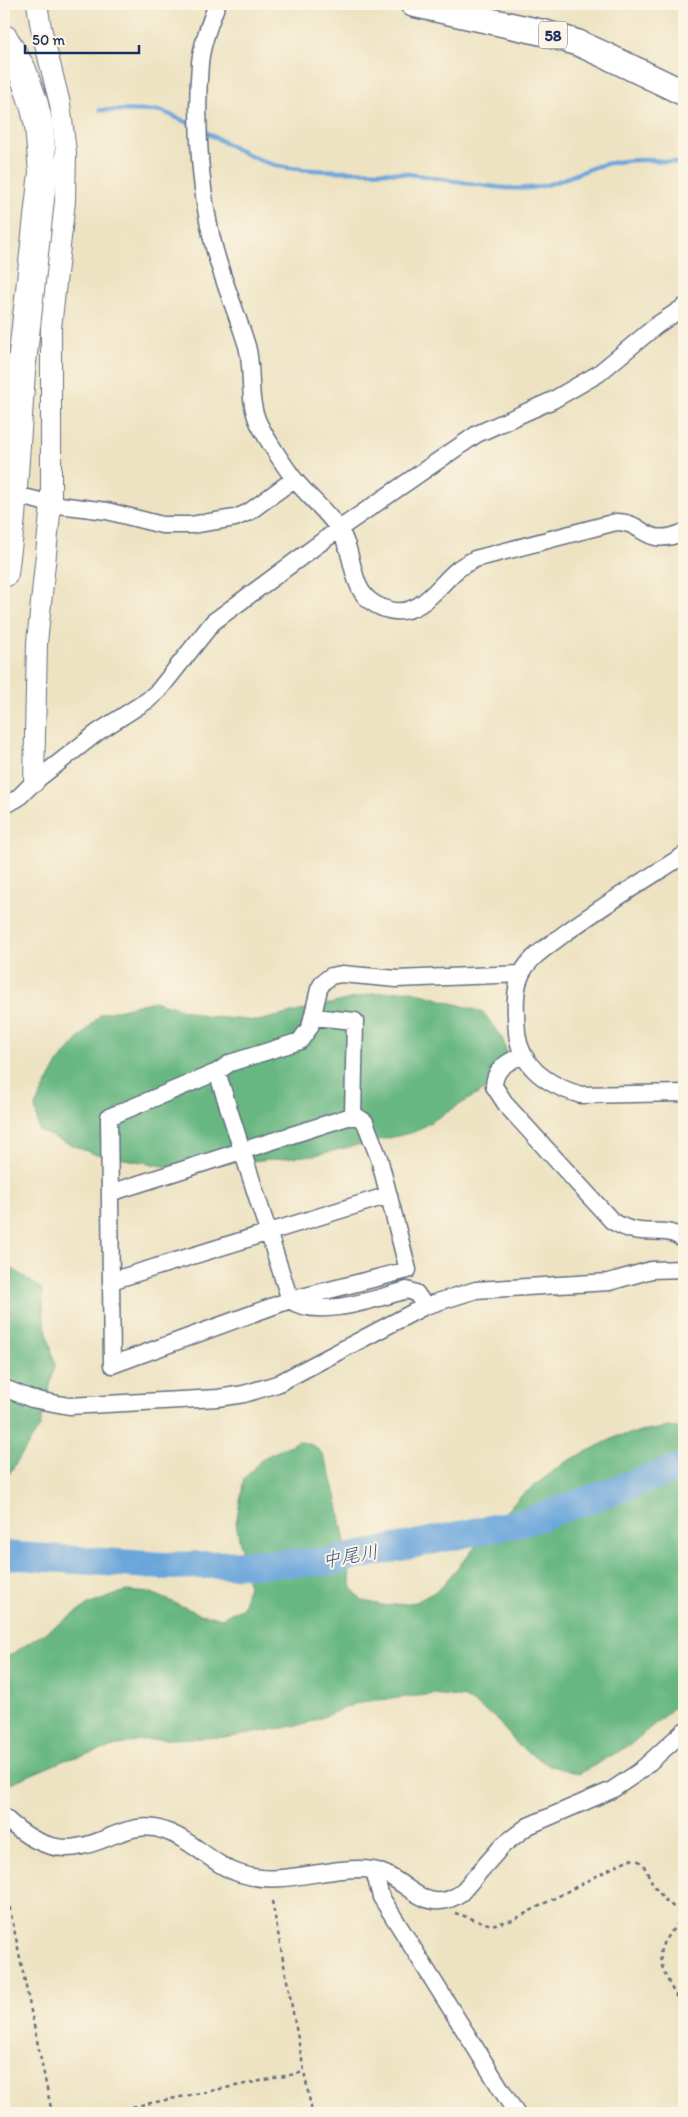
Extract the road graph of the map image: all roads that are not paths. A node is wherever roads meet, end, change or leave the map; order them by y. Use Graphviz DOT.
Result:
graph roads {
  1 [pos="37,4"];
  2 [pos="217,4"];
  3 [pos="413,4"];
  4 [pos="4,39"];
  5 [pos="684,94"];
  6 [pos="684,307"];
  7 [pos="294,479"];
  8 [pos="28,498"];
  9 [pos="50,504"];
  10 [pos="339,529"];
  11 [pos="684,532"];
  12 [pos="4,572"];
  13 [pos="34,782"];
  14 [pos="4,806"];
  15 [pos="684,855"];
  16 [pos="521,974"];
  17 [pos="313,1017"];
  18 [pos="522,1055"];
  19 [pos="218,1072"];
  20 [pos="684,1093"];
  21 [pos="353,1116"];
  22 [pos="242,1151"];
  23 [pos="110,1193"];
  24 [pos="389,1195"];
  25 [pos="268,1233"];
  26 [pos="684,1240"];
  27 [pos="684,1269"];
  28 [pos="111,1282"];
  29 [pos="290,1300"];
  30 [pos="424,1306"];
  31 [pos="4,1388"];
  32 [pos="684,1731"];
  33 [pos="4,1817"];
  34 [pos="374,1871"];
  35 [pos="516,2113"];
  1 -- 9 [label="street"];
  2 -- 7 [label="street"];
  3 -- 5 [label="main road, 58"];
  4 -- 12 [label="highway"];
  6 -- 10 [label="street"];
  7 -- 9 [label="street"];
  7 -- 10 [label="street"];
  8 -- 9 [label="street"];
  9 -- 13 [label="street"];
  10 -- 11 [label="street"];
  10 -- 13 [label="street"];
  13 -- 14 [label="street"];
  15 -- 16 [label="street"];
  16 -- 17 [label="street"];
  16 -- 18 [label="street"];
  17 -- 19 [label="street"];
  17 -- 21 [label="street"];
  18 -- 20 [label="street"];
  18 -- 26 [label="street"];
  19 -- 22 [label="street"];
  19 -- 23 [label="street"];
  21 -- 22 [label="street"];
  21 -- 24 [label="street"];
  22 -- 23 [label="street"];
  22 -- 25 [label="street"];
  23 -- 28 [label="street"];
  24 -- 25 [label="street"];
  24 -- 29 [label="street"];
  25 -- 28 [label="street"];
  25 -- 29 [label="street"];
  27 -- 30 [label="street"];
  28 -- 29 [label="street"];
  29 -- 30 [label="street"];
  30 -- 31 [label="street"];
  32 -- 34 [label="street"];
  33 -- 34 [label="street"];
  34 -- 35 [label="street"];
}
